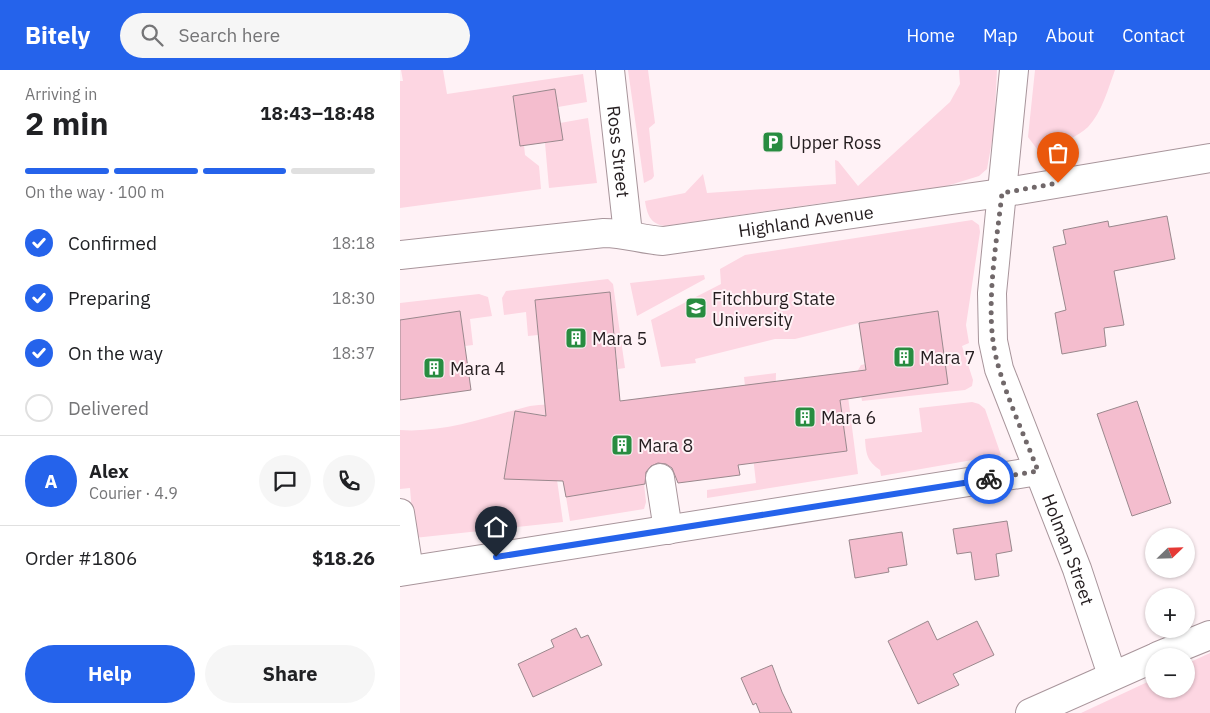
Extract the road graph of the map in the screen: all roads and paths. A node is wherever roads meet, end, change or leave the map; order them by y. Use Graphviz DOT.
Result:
graph roads {
  1 [pos="610,70"];
  2 [pos="1014,70"];
  3 [pos="1210,158"];
  4 [pos="1002,193"];
  5 [pos="628,234"];
  6 [pos="400,255"];
  7 [pos="1038,471"];
  8 [pos="660,478"];
  9 [pos="400,513"];
  10 [pos="668,530"];
  11 [pos="404,571"];
  12 [pos="1210,635"];
  13 [pos="1178,648"];
  14 [pos="1145,662"];
  15 [pos="1112,675"];
  16 [pos="1030,713"];
  1 -- 5 [label="street, Ross Street"];
  2 -- 4 [label="street, Holman Street"];
  3 -- 4 [label="street, Highland Avenue"];
  4 -- 5 [label="street, Highland Avenue"];
  4 -- 7 [label="street, Holman Street"];
  5 -- 6 [label="street, Highland Avenue"];
  7 -- 10 [label="street"];
  7 -- 15 [label="street, Holman Street"];
  8 -- 10 [label="street"];
  9 -- 11 [label="street"];
  10 -- 11 [label="street"];
  12 -- 13 [label="street"];
  14 -- 15 [label="street"];
  15 -- 16 [label="street"];
}
